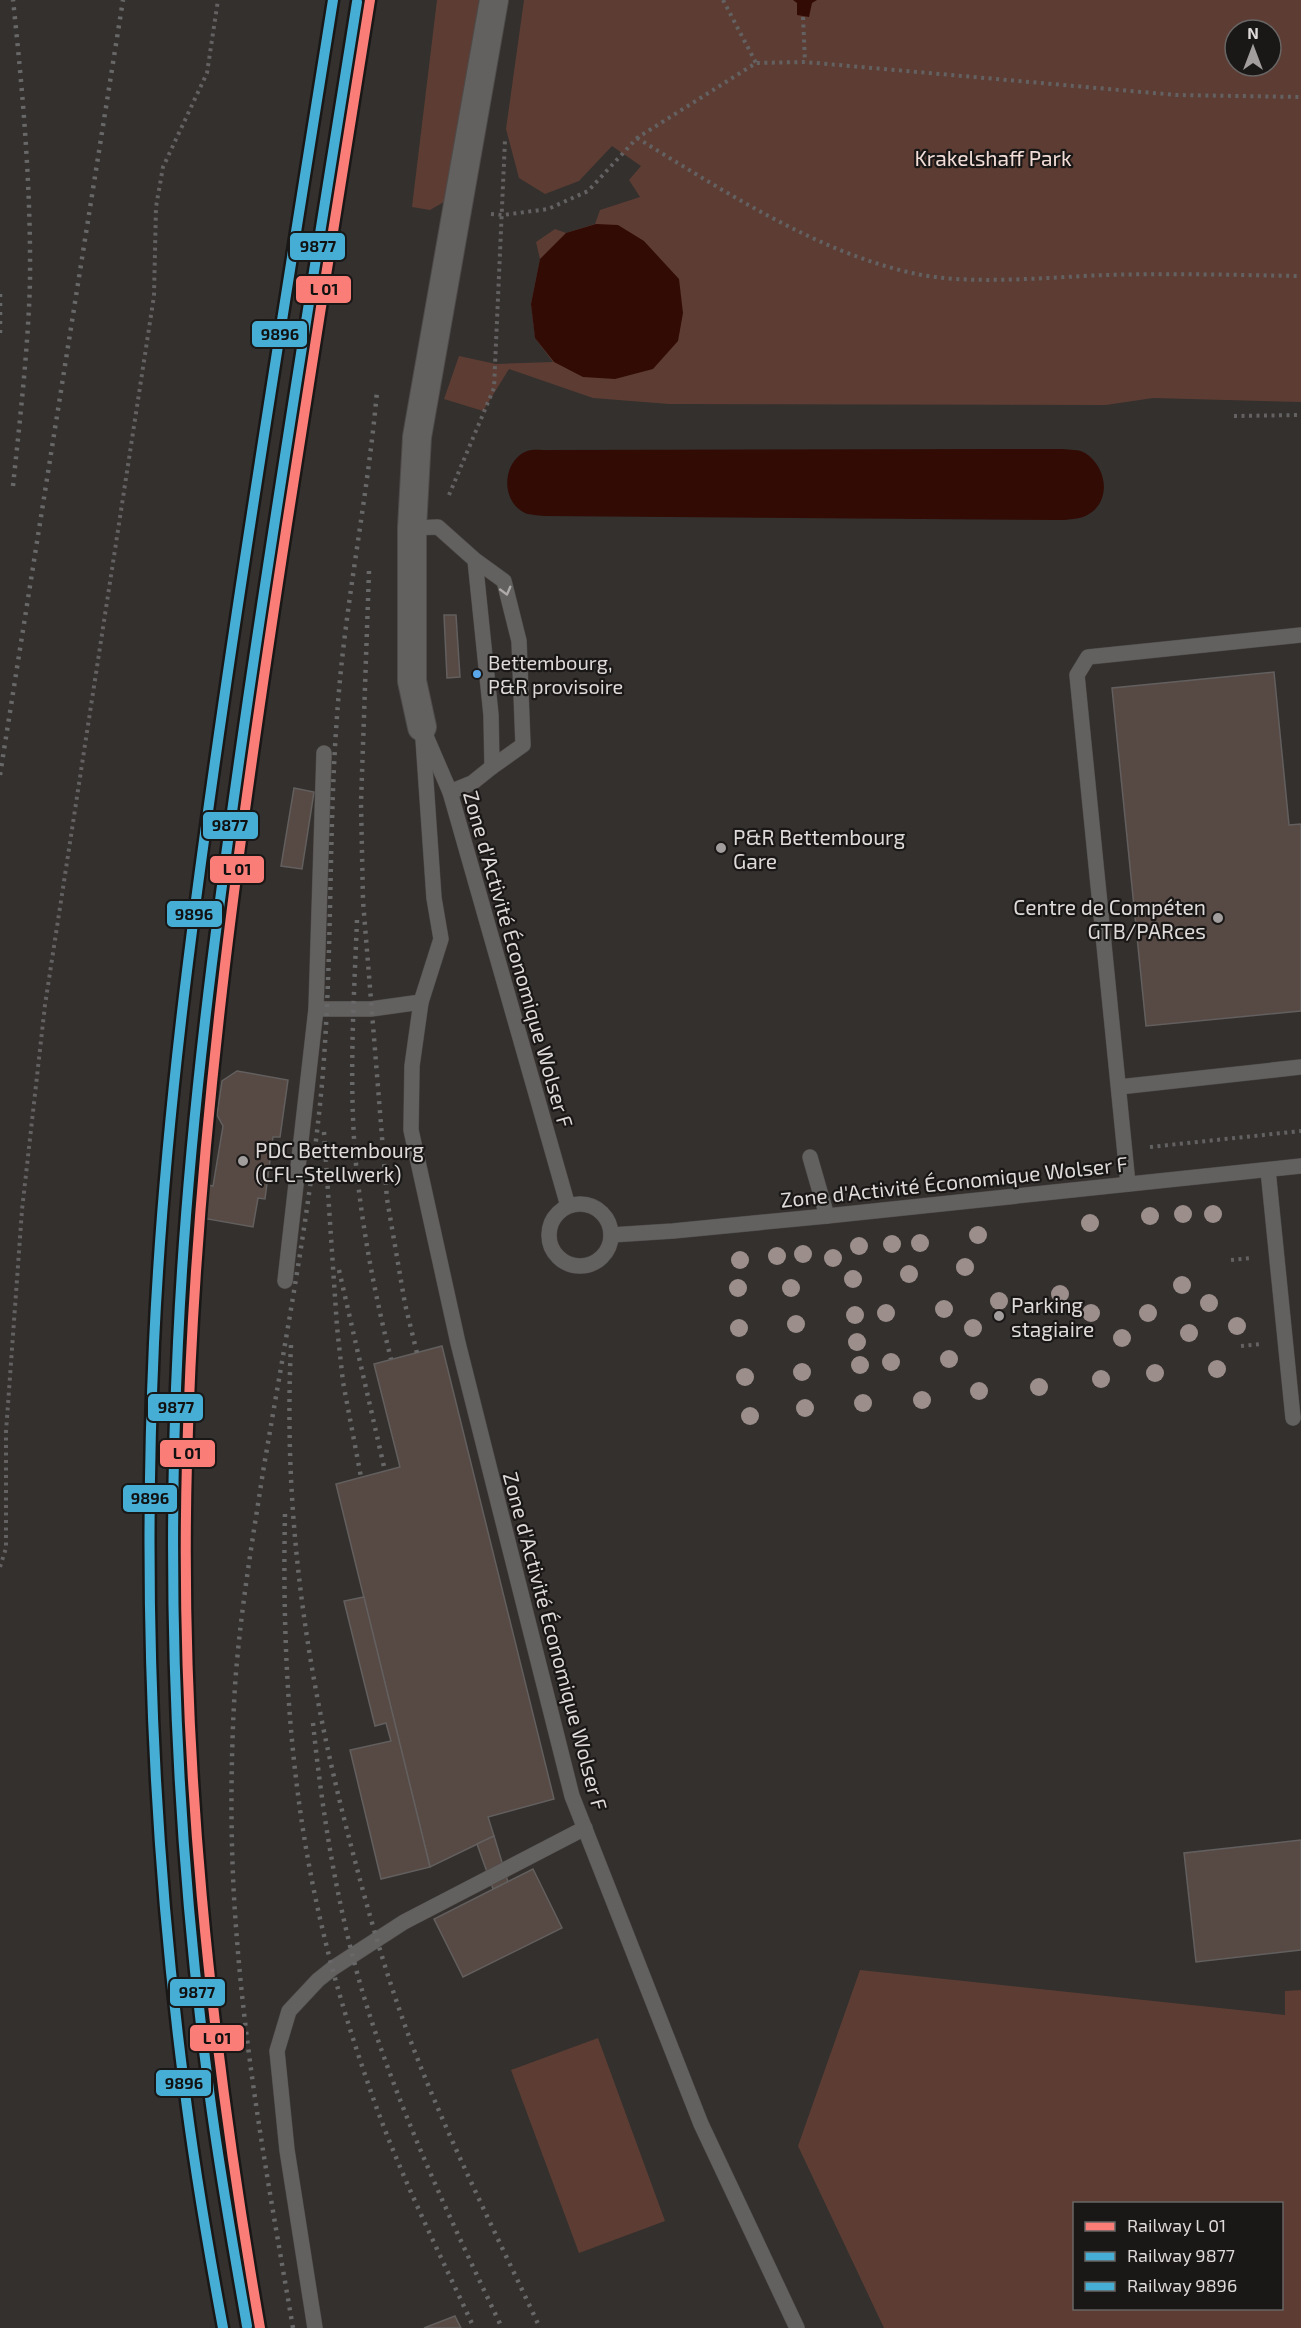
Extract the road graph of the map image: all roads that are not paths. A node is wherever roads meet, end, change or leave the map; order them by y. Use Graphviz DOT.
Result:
graph roads {
  1 [pos="494,0"];
  2 [pos="412,528"];
  3 [pos="475,560"];
  4 [pos="1301,635"];
  5 [pos="422,727"];
  6 [pos="324,753"];
  7 [pos="492,767"];
  8 [pos="450,792"];
  9 [pos="421,1002"];
  10 [pos="316,1009"];
  11 [pos="1301,1067"];
  12 [pos="1119,1087"];
  13 [pos="810,1156"];
  14 [pos="1301,1166"];
  15 [pos="1268,1170"];
  16 [pos="1128,1184"];
  17 [pos="568,1206"];
  18 [pos="827,1216"];
  19 [pos="611,1235"];
  20 [pos="285,1281"];
  21 [pos="1293,1418"];
  22 [pos="585,1828"];
  23 [pos="315,2328"];
  24 [pos="797,2328"];
  1 -- 2 [label="street"];
  2 -- 3 [label="lane"];
  2 -- 5 [label="street"];
  3 -- 7 [label="lane"];
  3 -- 7 [label="lane, one-way"];
  4 -- 12 [label="lane"];
  5 -- 8 [label="lane, Zone d'Activité Économique Wolser F"];
  5 -- 9 [label="lane, Zone d'Activité Économique Wolser F"];
  6 -- 10 [label="lane"];
  7 -- 8 [label="lane"];
  8 -- 17 [label="lane, Zone d'Activité Économique Wolser F"];
  9 -- 10 [label="lane"];
  9 -- 22 [label="lane, Zone d'Activité Économique Wolser F"];
  10 -- 20 [label="lane"];
  11 -- 12 [label="lane"];
  12 -- 16 [label="lane"];
  13 -- 18 [label="lane"];
  14 -- 15 [label="lane, Zone d'Activité Économique Wolser F"];
  15 -- 16 [label="lane, Zone d'Activité Économique Wolser F"];
  15 -- 21 [label="lane"];
  16 -- 18 [label="lane, Zone d'Activité Économique Wolser F"];
  17 -- 19 [label="lane"];
  17 -- 19 [label="lane"];
  18 -- 19 [label="lane, Zone d'Activité Économique Wolser F"];
  22 -- 23 [label="lane"];
  22 -- 24 [label="lane, Zone d'Activité Économique Wolser F"];
}
